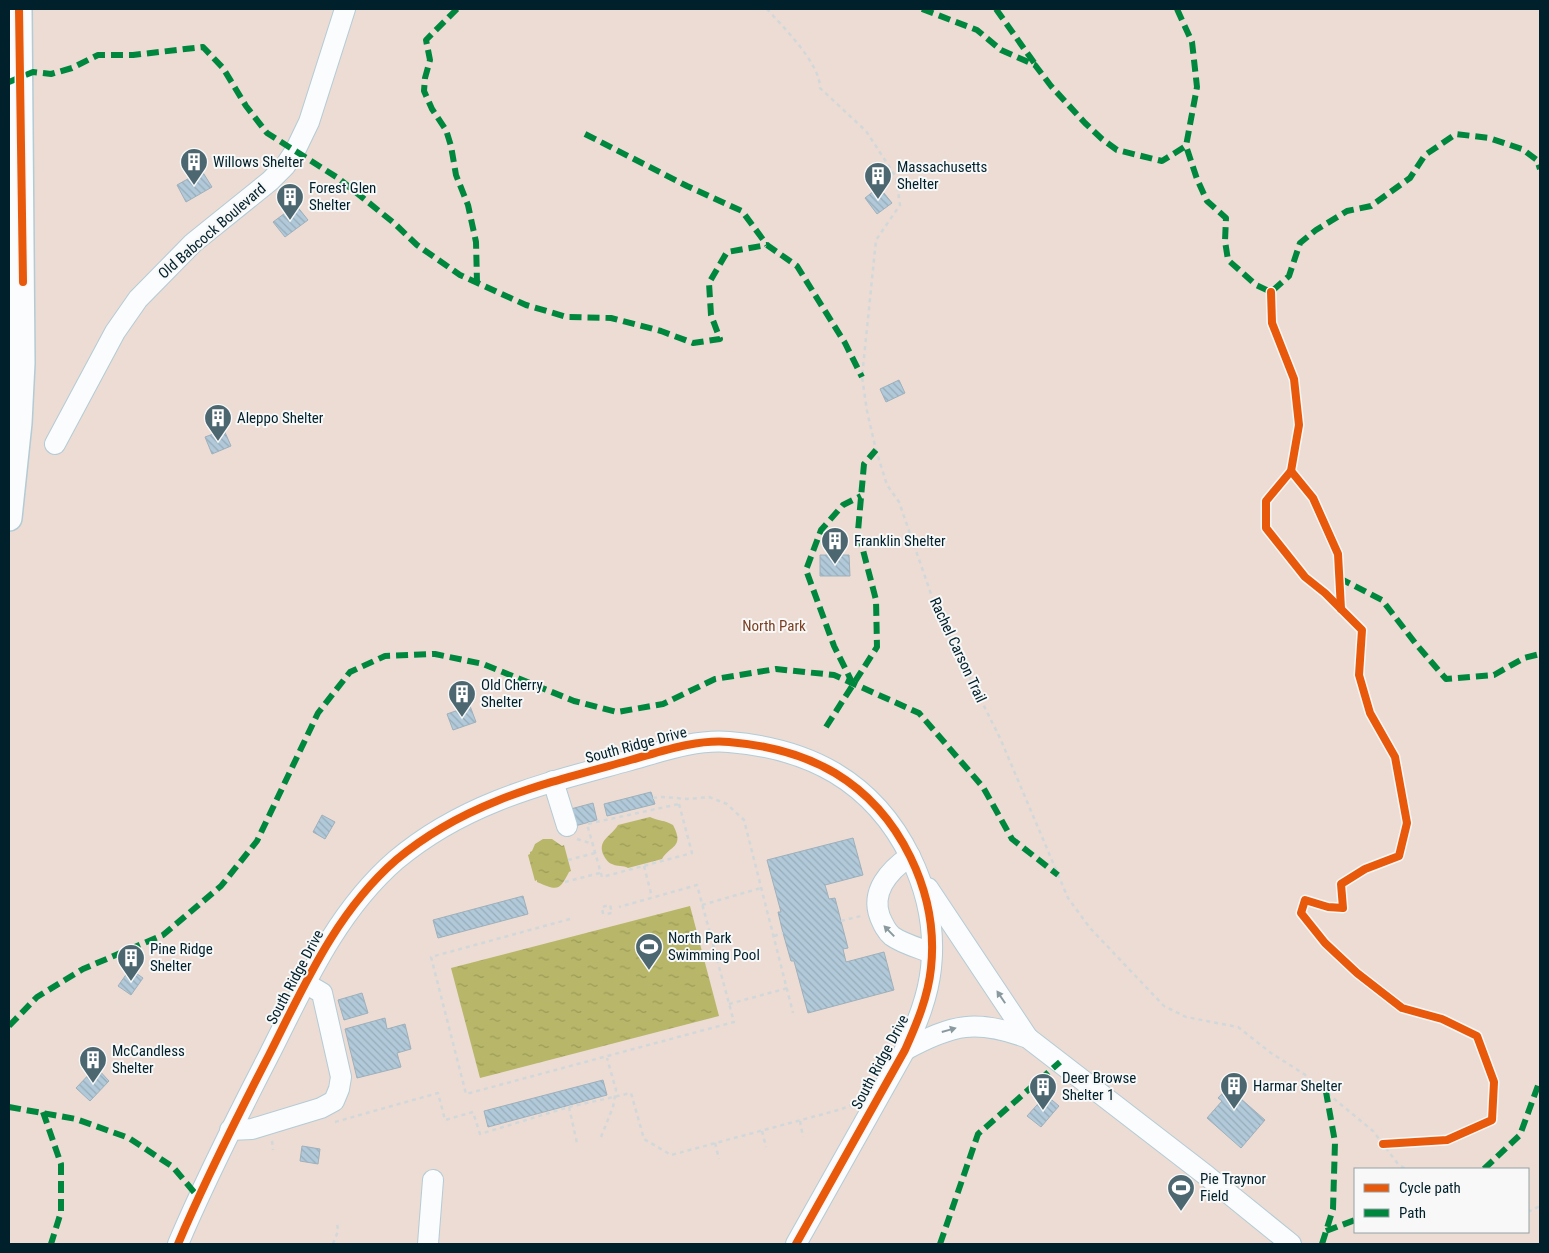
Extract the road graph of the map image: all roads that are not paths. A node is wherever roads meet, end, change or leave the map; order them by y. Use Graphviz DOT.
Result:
graph roads {
  1 [pos="19,9"];
  2 [pos="345,9"];
  3 [pos="16,280"];
  4 [pos="55,444"];
  5 [pos="9,518"];
  6 [pos="553,781"];
  7 [pos="567,826"];
  8 [pos="910,856"];
  9 [pos="919,874"];
  10 [pos="932,953"];
  11 [pos="305,983"];
  12 [pos="1028,1038"];
  13 [pos="905,1050"];
  14 [pos="230,1130"];
  15 [pos="433,1180"];
  16 [pos="178,1244"];
  17 [pos="428,1244"];
  18 [pos="796,1244"];
  19 [pos="1291,1244"];
  1 -- 3 [label="main road"];
  2 -- 4 [label="street, Old Babcock Boulevard"];
  3 -- 5 [label="main road"];
  6 -- 7 [label="street"];
  6 -- 8 [label="street, South Ridge Drive"];
  6 -- 11 [label="street, South Ridge Drive"];
  8 -- 9 [label="street, South Ridge Drive"];
  10 -- 8 [label="street, one-way"];
  9 -- 10 [label="street, South Ridge Drive"];
  12 -- 9 [label="street, South Ridge Drive, one-way"];
  10 -- 13 [label="street, South Ridge Drive"];
  11 -- 14 [label="street, South Ridge Drive"];
  11 -- 14 [label="street"];
  13 -- 12 [label="street, South Ridge Drive, one-way"];
  12 -- 19 [label="street, South Ridge Drive"];
  13 -- 18 [label="street, South Ridge Drive"];
  14 -- 16 [label="street, South Ridge Drive"];
  15 -- 17 [label="street"];
}
